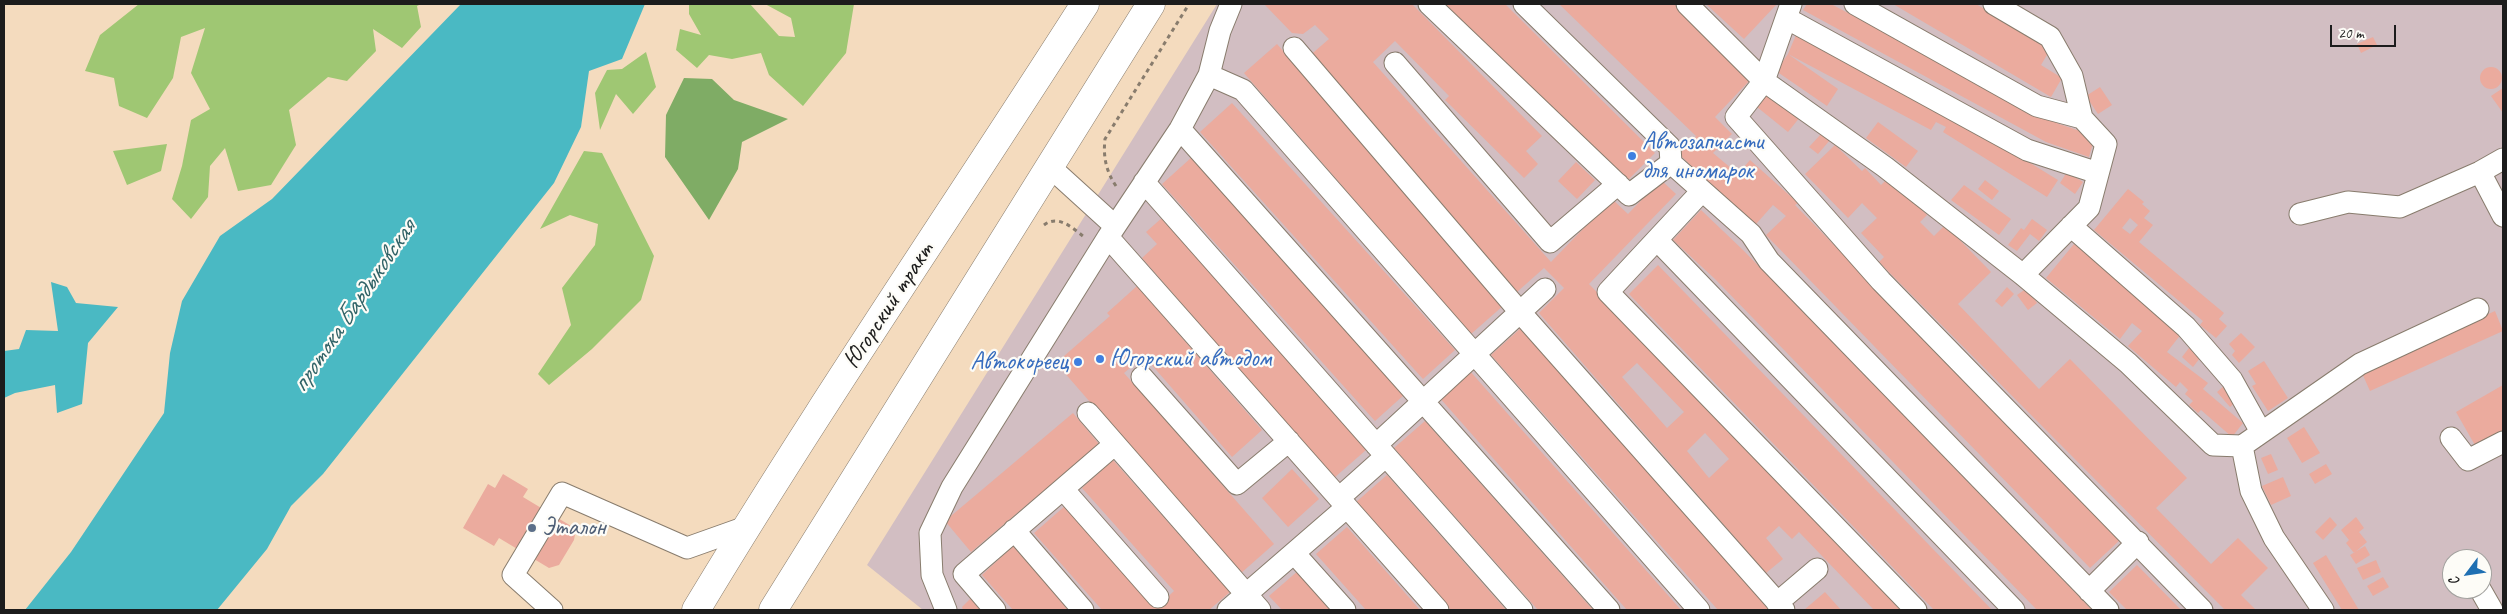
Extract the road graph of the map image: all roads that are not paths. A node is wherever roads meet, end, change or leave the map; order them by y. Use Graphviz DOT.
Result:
graph roads {
  1 [pos="1085,4"];
  2 [pos="1152,4"];
  3 [pos="1231,4"];
  4 [pos="1429,4"];
  5 [pos="1524,4"];
  6 [pos="1687,4"];
  7 [pos="1855,4"];
  8 [pos="1994,4"];
  9 [pos="1789,11"];
  10 [pos="1294,48"];
  11 [pos="1395,63"];
  12 [pos="1210,75"];
  13 [pos="1764,81"];
  14 [pos="2082,118"];
  15 [pos="1180,129"];
  16 [pos="2503,159"];
  17 [pos="1671,164"];
  18 [pos="1050,166"];
  19 [pos="2480,172"];
  20 [pos="2098,173"];
  21 [pos="1144,182"];
  22 [pos="1618,184"];
  23 [pos="1702,191"];
  24 [pos="2300,214"];
  25 [pos="2503,216"];
  26 [pos="2071,226"];
  27 [pos="1112,231"];
  28 [pos="1657,240"];
  29 [pos="2023,275"];
  30 [pos="1545,289"];
  31 [pos="2478,310"];
  32 [pos="1520,312"];
  33 [pos="1474,355"];
  34 [pos="1142,377"];
  35 [pos="1423,402"];
  36 [pos="1088,413"];
  37 [pos="2261,432"];
  38 [pos="2451,438"];
  39 [pos="1289,441"];
  40 [pos="2503,442"];
  41 [pos="1115,444"];
  42 [pos="2242,446"];
  43 [pos="1381,451"];
  44 [pos="1063,488"];
  45 [pos="1343,503"];
  46 [pos="746,527"];
  47 [pos="1014,530"];
  48 [pos="2138,542"];
  49 [pos="1294,553"];
  50 [pos="1816,569"];
  51 [pos="2089,591"];
  52 [pos="1158,598"];
  53 [pos="2486,599"];
  54 [pos="1254,602"];
  55 [pos="1781,607"];
  56 [pos="552,610"];
  57 [pos="696,610"];
  58 [pos="773,610"];
  59 [pos="946,610"];
  60 [pos="995,610"];
  61 [pos="1084,610"];
  62 [pos="1228,610"];
  63 [pos="1345,610"];
  64 [pos="1438,610"];
  65 [pos="1522,610"];
  66 [pos="1609,610"];
  67 [pos="1699,610"];
  68 [pos="1916,610"];
  69 [pos="2014,610"];
  70 [pos="2108,610"];
  71 [pos="2202,610"];
  72 [pos="2323,610"];
  73 [pos="2492,610"];
  1 -- 46 [label="main road, Югорский тракт"];
  2 -- 18 [label="main road"];
  3 -- 12 [label="lane"];
  4 -- 22 [label="lane"];
  5 -- 17 [label="lane"];
  6 -- 13 [label="lane"];
  7 -- 14 [label="lane"];
  8 -- 14 [label="lane"];
  9 -- 13 [label="lane"];
  9 -- 20 [label="lane"];
  10 -- 32 [label="lane"];
  11 -- 22 [label="lane"];
  12 -- 15 [label="lane"];
  12 -- 33 [label="lane"];
  13 -- 29 [label="lane"];
  13 -- 48 [label="lane"];
  14 -- 20 [label="lane"];
  15 -- 21 [label="lane"];
  15 -- 35 [label="lane"];
  16 -- 19 [label="lane"];
  17 -- 22 [label="lane"];
  17 -- 23 [label="lane"];
  18 -- 27 [label="lane"];
  18 -- 58 [label="main road"];
  19 -- 24 [label="lane"];
  19 -- 25 [label="lane"];
  20 -- 26 [label="lane"];
  21 -- 27 [label="lane"];
  21 -- 43 [label="lane"];
  23 -- 28 [label="lane"];
  23 -- 51 [label="lane"];
  26 -- 29 [label="lane"];
  26 -- 37 [label="lane"];
  27 -- 39 [label="lane"];
  27 -- 59 [label="lane"];
  28 -- 68 [label="lane"];
  28 -- 69 [label="lane"];
  29 -- 42 [label="lane"];
  30 -- 32 [label="lane"];
  31 -- 37 [label="lane"];
  32 -- 33 [label="lane"];
  32 -- 55 [label="lane"];
  33 -- 35 [label="lane"];
  33 -- 67 [label="lane"];
  34 -- 39 [label="lane"];
  35 -- 43 [label="lane"];
  35 -- 66 [label="lane"];
  36 -- 41 [label="lane"];
  37 -- 42 [label="lane"];
  38 -- 40 [label="lane"];
  39 -- 45 [label="lane"];
  41 -- 44 [label="lane"];
  41 -- 54 [label="lane"];
  42 -- 72 [label="lane"];
  43 -- 45 [label="lane"];
  43 -- 65 [label="lane"];
  44 -- 47 [label="lane"];
  44 -- 52 [label="lane"];
  45 -- 49 [label="lane"];
  45 -- 64 [label="lane"];
  46 -- 56 [label="lane"];
  46 -- 57 [label="main road, Югорский тракт"];
  47 -- 60 [label="lane"];
  47 -- 61 [label="lane"];
  48 -- 51 [label="lane"];
  48 -- 71 [label="lane"];
  49 -- 54 [label="lane"];
  49 -- 63 [label="lane"];
  50 -- 55 [label="lane"];
  51 -- 70 [label="lane"];
  53 -- 73 [label="lane"];
  54 -- 62 [label="lane"];
}
